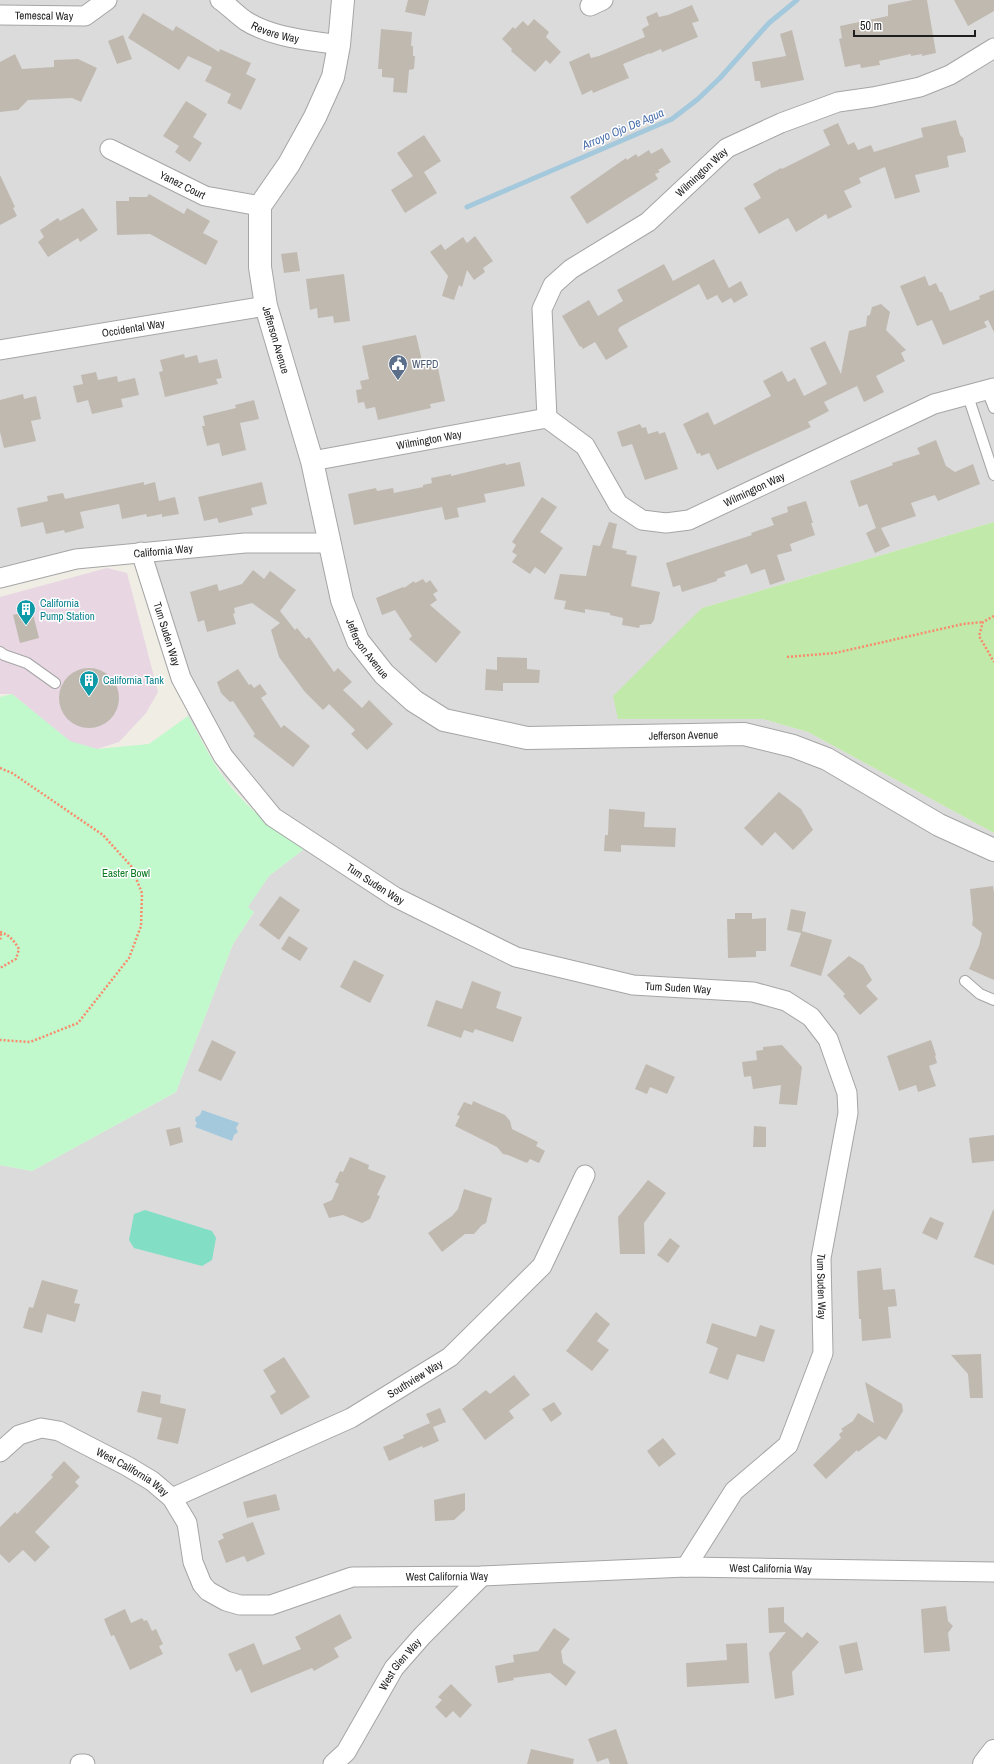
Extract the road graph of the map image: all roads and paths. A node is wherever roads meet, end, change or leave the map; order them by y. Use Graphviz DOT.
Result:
graph roads {
  1 [pos="108,0"];
  2 [pos="220,0"];
  3 [pos="343,0"];
  4 [pos="0,15"];
  5 [pos="339,45"];
  6 [pos="994,48"];
  7 [pos="110,149"];
  8 [pos="260,206"];
  9 [pos="266,306"];
  10 [pos="0,350"];
  11 [pos="991,389"];
  12 [pos="968,396"];
  13 [pos="994,408"];
  14 [pos="547,418"];
  15 [pos="312,461"];
  16 [pos="994,475"];
  17 [pos="330,543"];
  18 [pos="141,552"];
  19 [pos="0,578"];
  20 [pos="994,616"];
  21 [pos="984,622"];
  22 [pos="0,652"];
  23 [pos="787,657"];
  24 [pos="994,662"];
  25 [pos="55,683"];
  26 [pos="0,768"];
  27 [pos="994,850"];
  28 [pos="0,933"];
  29 [pos="0,941"];
  30 [pos="0,968"];
  31 [pos="965,981"];
  32 [pos="994,1000"];
  33 [pos="0,1040"];
  34 [pos="585,1175"];
  35 [pos="0,1452"];
  36 [pos="172,1498"];
  37 [pos="686,1567"];
  38 [pos="994,1572"];
  39 [pos="482,1576"];
  40 [pos="994,1751"];
  41 [pos="80,1764"];
  42 [pos="85,1764"];
  43 [pos="333,1764"];
  44 [pos="984,1764"];
  1 -- 4 [label="street, Temescal Way"];
  2 -- 5 [label="street, Revere Way"];
  3 -- 5 [label="street"];
  5 -- 8 [label="street"];
  6 -- 14 [label="street, Wilmington Way"];
  7 -- 8 [label="street, Yanez Court"];
  8 -- 9 [label="street, Jefferson Avenue"];
  9 -- 10 [label="street, Occidental Way"];
  9 -- 15 [label="street, Jefferson Avenue"];
  11 -- 12 [label="street, Wilmington Way"];
  11 -- 13 [label="lane"];
  12 -- 14 [label="street, Wilmington Way"];
  12 -- 16 [label="lane"];
  14 -- 15 [label="street, Wilmington Way"];
  15 -- 17 [label="street, Jefferson Avenue"];
  17 -- 18 [label="street, California Way"];
  17 -- 27 [label="street, Jefferson Avenue"];
  18 -- 19 [label="street, California Way"];
  18 -- 37 [label="street, Tum Suden Way"];
  20 -- 21 [label="path"];
  21 -- 23 [label="path"];
  21 -- 24 [label="path"];
  22 -- 25 [label="lane"];
  26 -- 33 [label="path"];
  28 -- 29 [label="path"];
  28 -- 30 [label="path"];
  31 -- 32 [label="lane"];
  34 -- 36 [label="street, Southview Way"];
  35 -- 36 [label="street, West California Way"];
  36 -- 39 [label="street, West California Way"];
  37 -- 38 [label="street, West California Way"];
  37 -- 39 [label="street, West California Way"];
  39 -- 43 [label="street, West Glen Way"];
  40 -- 44 [label="street"];
  41 -- 42 [label="street"];
}
